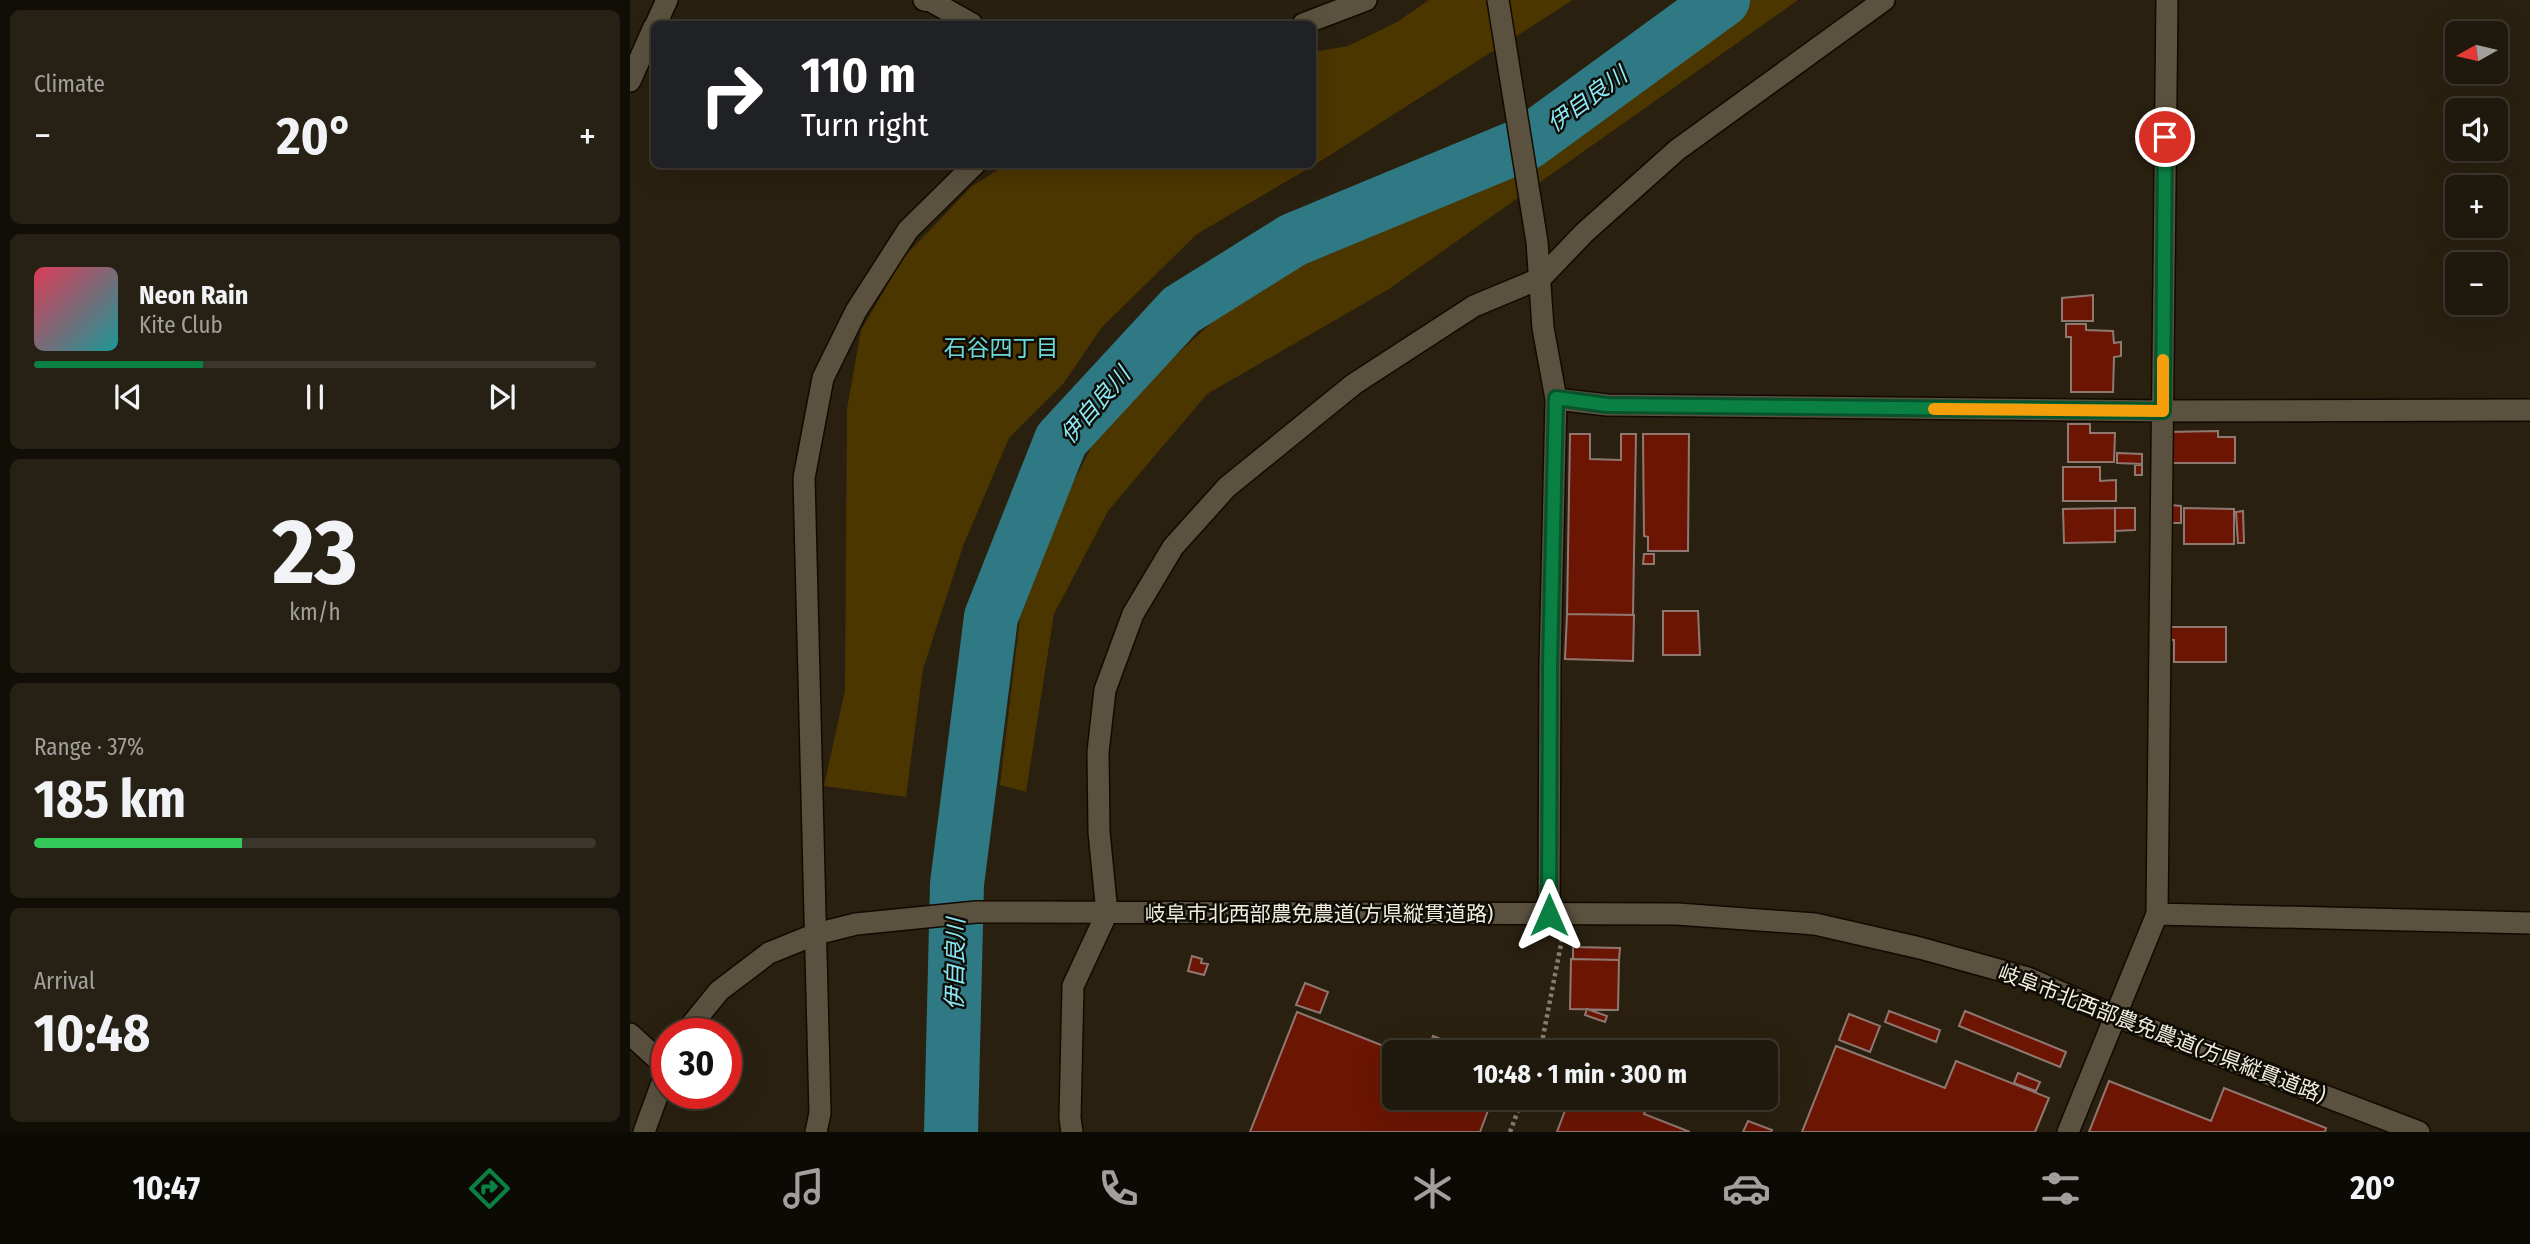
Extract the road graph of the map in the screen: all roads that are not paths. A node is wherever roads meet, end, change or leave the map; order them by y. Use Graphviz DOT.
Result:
graph roads {
  1 [pos="667,0"];
  2 [pos="924,0"];
  3 [pos="931,0"];
  4 [pos="1366,0"];
  5 [pos="1497,0"];
  6 [pos="1884,0"];
  7 [pos="2167,0"];
  8 [pos="657,21"];
  9 [pos="967,21"];
  10 [pos="1311,21"];
  11 [pos="651,35"];
  12 [pos="630,81"];
  13 [pos="971,168"];
  14 [pos="1541,278"];
  15 [pos="1556,398"];
  16 [pos="2530,410"];
  17 [pos="2163,411"];
  18 [pos="1107,913"];
  19 [pos="1558,914"];
  20 [pos="2157,914"];
  21 [pos="2530,923"];
  22 [pos="816,934"];
  23 [pos="2115,1016"];
  24 [pos="697,1018"];
  25 [pos="630,1034"];
  26 [pos="651,1054"];
  27 [pos="652,1109"];
  28 [pos="644,1132"];
  29 [pos="816,1132"];
  30 [pos="1072,1132"];
  31 [pos="2068,1132"];
  32 [pos="2418,1132"];
  1 -- 8 [label="street"];
  2 -- 3 [label="street"];
  3 -- 9 [label="street"];
  4 -- 10 [label="street"];
  5 -- 14 [label="street"];
  6 -- 14 [label="street"];
  7 -- 17 [label="street"];
  11 -- 12 [label="street"];
  13 -- 22 [label="street"];
  14 -- 15 [label="street"];
  14 -- 18 [label="street"];
  15 -- 17 [label="street"];
  15 -- 19 [label="street"];
  16 -- 17 [label="street"];
  17 -- 20 [label="street"];
  18 -- 19 [label="street, 岐阜市北西部農免農道(方県縦貫道路)"];
  18 -- 22 [label="street, 岐阜市北西部農免農道(方県縦貫道路)"];
  18 -- 30 [label="street"];
  19 -- 23 [label="street, 岐阜市北西部農免農道(方県縦貫道路)"];
  20 -- 21 [label="street"];
  20 -- 23 [label="street"];
  22 -- 24 [label="street"];
  22 -- 29 [label="street"];
  23 -- 31 [label="street"];
  23 -- 32 [label="street, 岐阜市北西部農免農道(方県縦貫道路)"];
  25 -- 26 [label="street"];
  27 -- 28 [label="street"];
}
